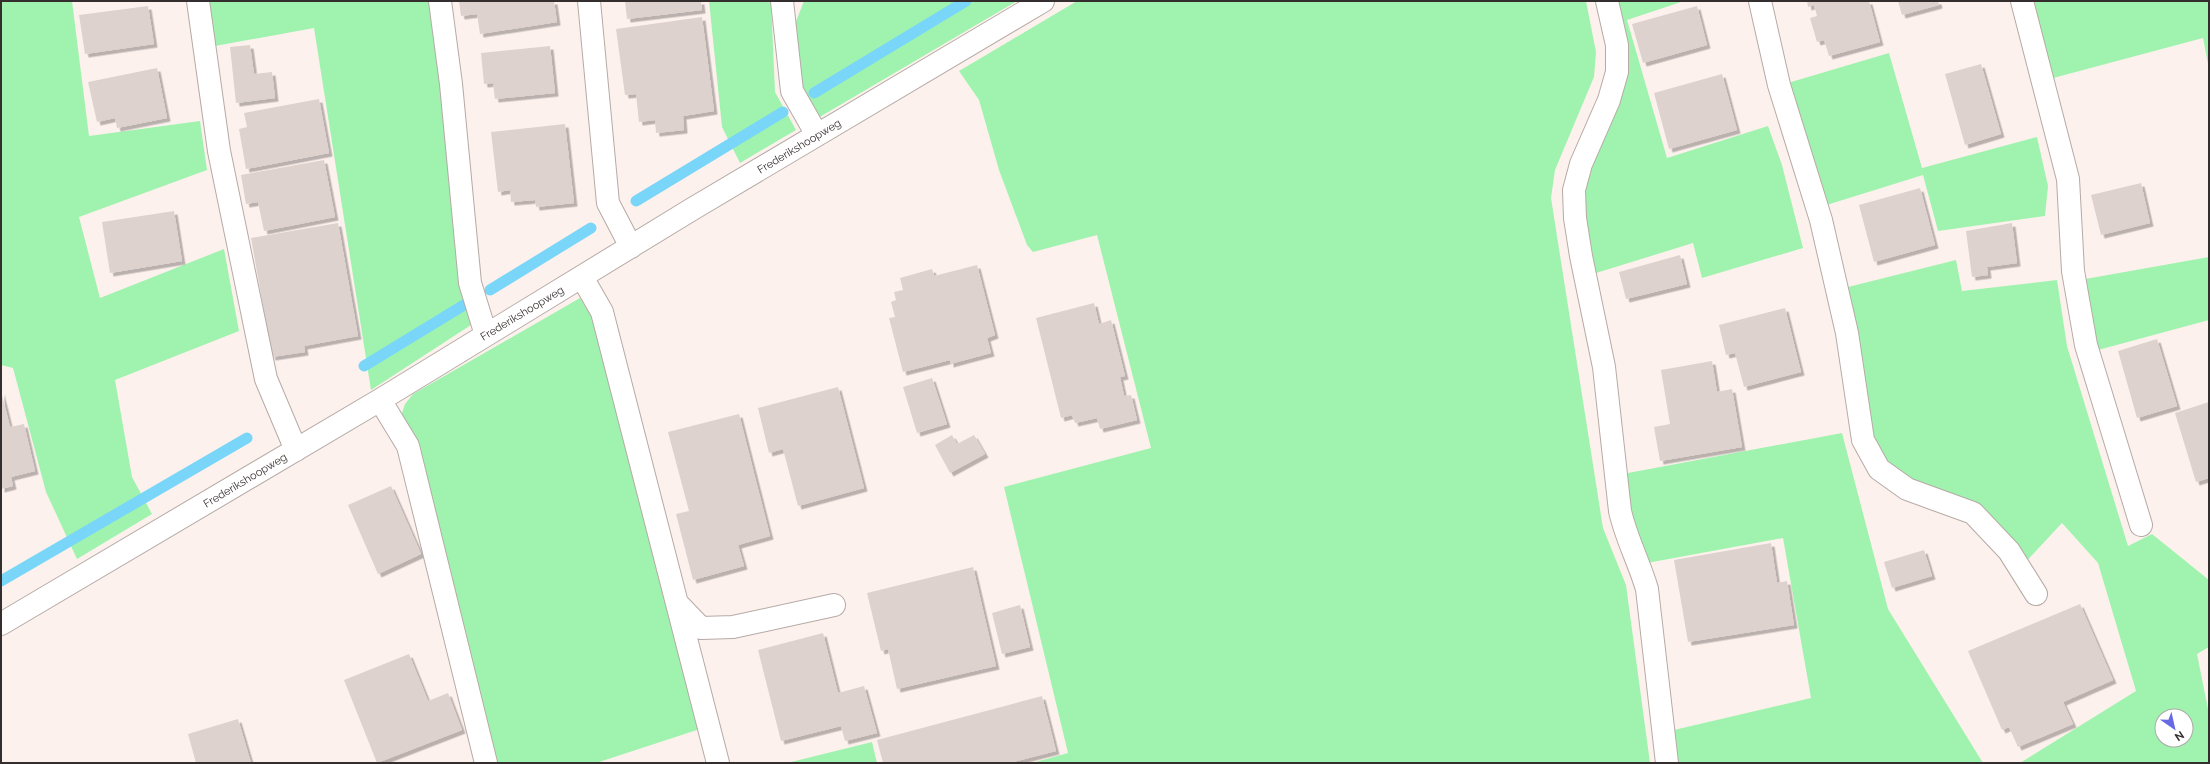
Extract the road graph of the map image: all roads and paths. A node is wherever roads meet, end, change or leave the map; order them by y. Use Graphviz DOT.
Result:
graph roads {
  1 [pos="198,1"];
  2 [pos="440,1"];
  3 [pos="589,1"];
  4 [pos="782,1"];
  5 [pos="1043,1"];
  6 [pos="1607,1"];
  7 [pos="1760,1"];
  8 [pos="2022,1"];
  9 [pos="817,135"];
  10 [pos="631,246"];
  11 [pos="582,277"];
  12 [pos="486,335"];
  13 [pos="380,400"];
  14 [pos="296,450"];
  15 [pos="2141,525"];
  16 [pos="2036,594"];
  17 [pos="677,602"];
  18 [pos="834,605"];
  19 [pos="3,617"];
  20 [pos="486,763"];
  21 [pos="718,763"];
  22 [pos="1667,763"];
  1 -- 14 [label="street"];
  2 -- 12 [label="street"];
  3 -- 10 [label="street"];
  4 -- 9 [label="street"];
  5 -- 9 [label="street, Frederikshoopweg"];
  6 -- 22 [label="street"];
  7 -- 16 [label="street"];
  8 -- 15 [label="street"];
  9 -- 10 [label="street, Frederikshoopweg"];
  10 -- 11 [label="street, Frederikshoopweg"];
  11 -- 12 [label="street, Frederikshoopweg"];
  11 -- 17 [label="street"];
  12 -- 13 [label="street, Frederikshoopweg"];
  13 -- 14 [label="street, Frederikshoopweg"];
  13 -- 20 [label="street"];
  14 -- 19 [label="street, Frederikshoopweg"];
  17 -- 18 [label="street"];
  17 -- 21 [label="street"];
}
